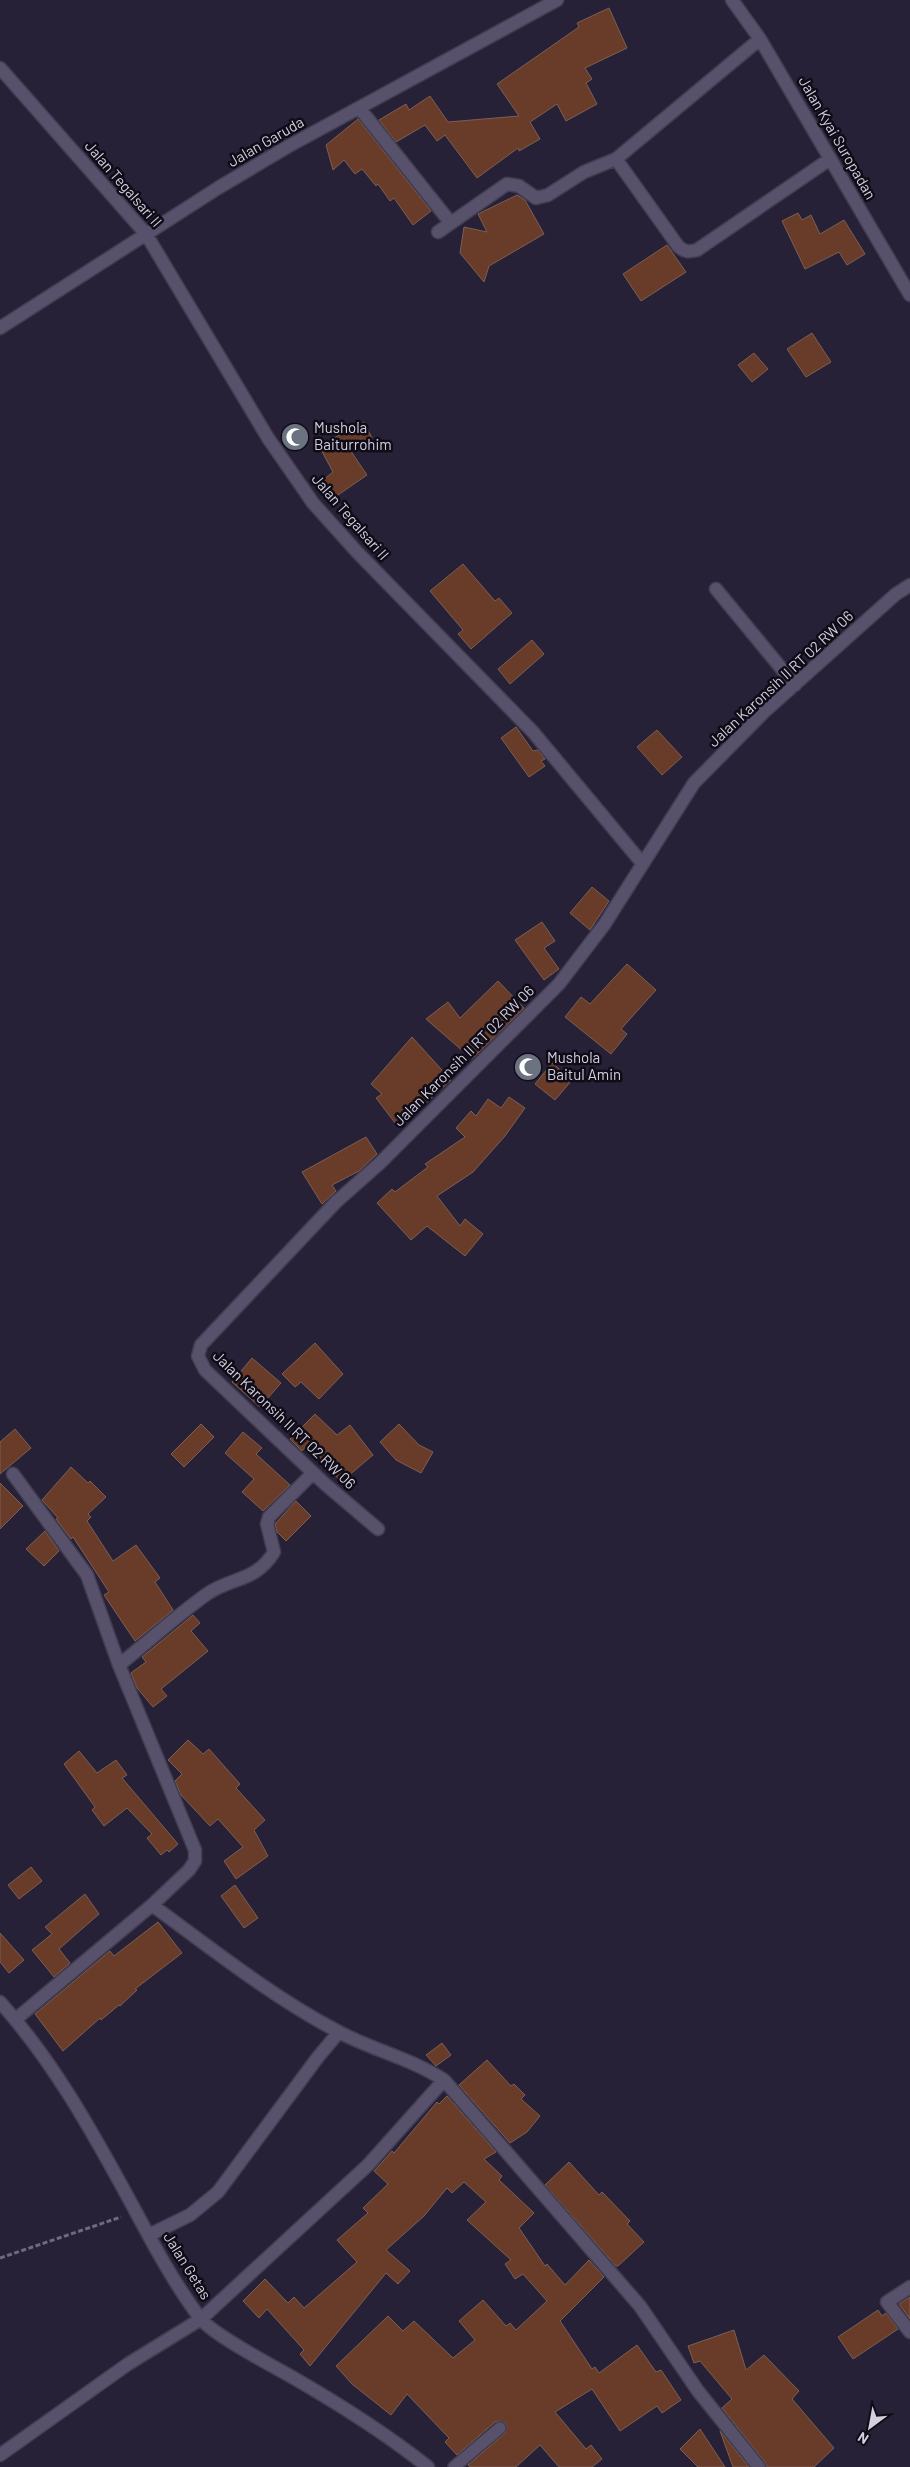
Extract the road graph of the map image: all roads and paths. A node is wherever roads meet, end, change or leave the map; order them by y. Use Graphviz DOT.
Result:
graph roads {
  1 [pos="557,0"];
  2 [pos="732,0"];
  3 [pos="760,39"];
  4 [pos="0,68"];
  5 [pos="360,109"];
  6 [pos="616,159"];
  7 [pos="830,159"];
  8 [pos="450,222"];
  9 [pos="438,232"];
  10 [pos="146,234"];
  11 [pos="910,295"];
  12 [pos="0,328"];
  13 [pos="910,585"];
  14 [pos="716,589"];
  15 [pos="795,686"];
  16 [pos="642,863"];
  17 [pos="313,1473"];
  18 [pos="13,1474"];
  19 [pos="378,1529"];
  20 [pos="119,1665"];
  21 [pos="152,1904"];
  22 [pos="0,2002"];
  23 [pos="16,2020"];
  24 [pos="339,2032"];
  25 [pos="444,2080"];
  26 [pos="136,2212"];
  27 [pos="149,2235"];
  28 [pos="0,2258"];
  29 [pos="910,2287"];
  30 [pos="201,2319"];
  31 [pos="910,2332"];
  32 [pos="500,2428"];
  33 [pos="0,2455"];
  34 [pos="428,2467"];
  35 [pos="454,2467"];
  36 [pos="759,2467"];
  1 -- 5 [label="street, Jalan Garuda"];
  2 -- 3 [label="street, Jalan Kyai Suropadan"];
  3 -- 6 [label="street"];
  3 -- 7 [label="street, Jalan Kyai Suropadan"];
  4 -- 10 [label="street, Jalan Tegalsari II"];
  5 -- 8 [label="street"];
  5 -- 10 [label="street, Jalan Garuda"];
  6 -- 7 [label="street"];
  6 -- 8 [label="street"];
  7 -- 11 [label="street, Jalan Kyai Suropadan"];
  8 -- 9 [label="street"];
  10 -- 12 [label="street, Jalan Garuda"];
  10 -- 16 [label="street, Jalan Tegalsari II"];
  13 -- 15 [label="street, Jalan Karonsih II RT 02 RW 06"];
  14 -- 15 [label="street"];
  15 -- 16 [label="street, Jalan Karonsih II RT 02 RW 06"];
  16 -- 17 [label="street, Jalan Karonsih II RT 02 RW 06"];
  17 -- 19 [label="street, Jalan Karonsih II RT 02 RW 06"];
  17 -- 20 [label="street"];
  18 -- 20 [label="street"];
  20 -- 21 [label="street"];
  21 -- 23 [label="street"];
  21 -- 24 [label="street"];
  22 -- 23 [label="street, Jalan Getas"];
  23 -- 26 [label="street, Jalan Getas"];
  24 -- 25 [label="street"];
  24 -- 27 [label="street"];
  25 -- 30 [label="street"];
  25 -- 36 [label="street"];
  26 -- 27 [label="street, Jalan Getas"];
  26 -- 28 [label="path"];
  27 -- 30 [label="street, Jalan Getas"];
  29 -- 31 [label="street"];
  30 -- 33 [label="street"];
  30 -- 34 [label="street, Jalan Getas"];
  32 -- 35 [label="lane"];
}
